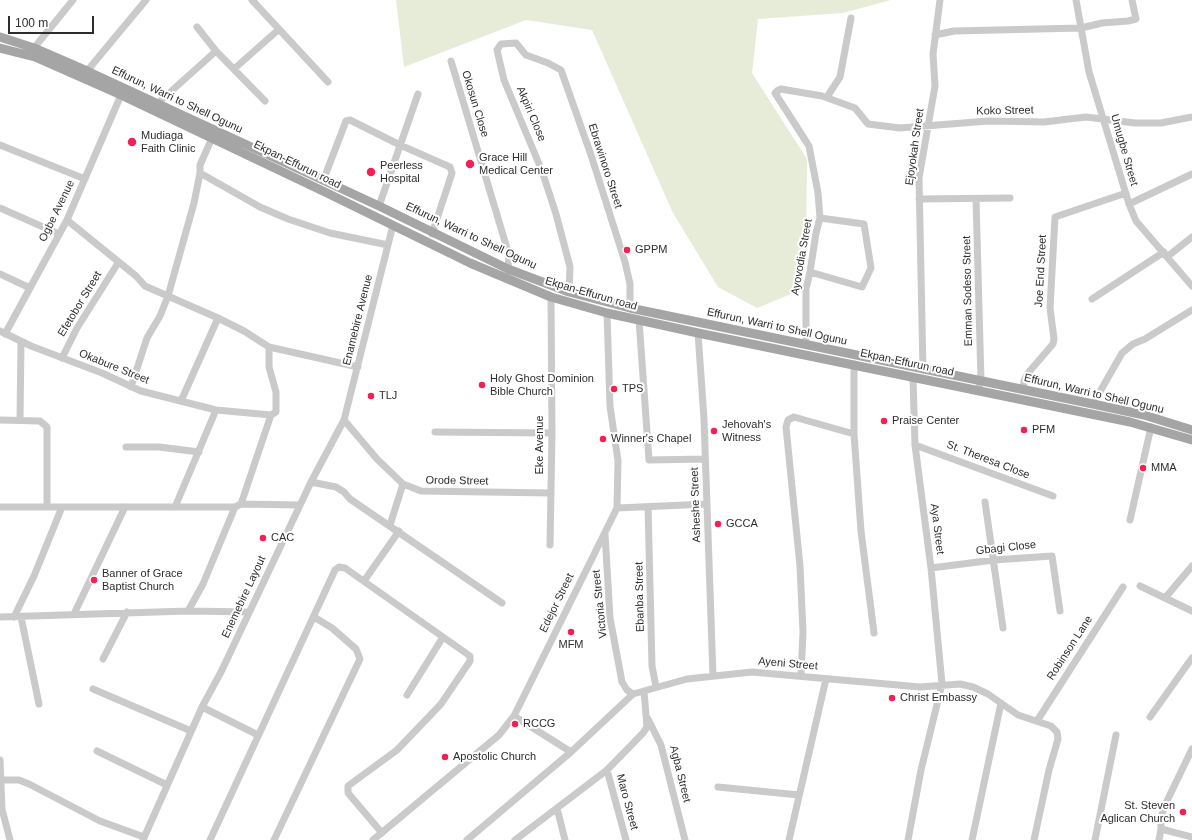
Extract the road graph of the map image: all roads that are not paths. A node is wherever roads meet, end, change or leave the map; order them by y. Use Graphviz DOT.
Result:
graph roads {
  1 [pos="73,0"];
  2 [pos="146,0"];
  3 [pos="252,0"];
  4 [pos="940,0"];
  5 [pos="1076,0"];
  6 [pos="1132,0"];
  7 [pos="850,18"];
  8 [pos="197,27"];
  9 [pos="1081,28"];
  10 [pos="278,30"];
  11 [pos="935,35"];
  12 [pos="0,37"];
  13 [pos="0,48"];
  14 [pos="34,48"];
  15 [pos="216,51"];
  16 [pos="526,55"];
  17 [pos="451,61"];
  18 [pos="234,69"];
  19 [pos="87,71"];
  20 [pos="328,82"];
  21 [pos="418,94"];
  22 [pos="121,95"];
  23 [pos="827,97"];
  24 [pos="265,101"];
  25 [pos="157,104"];
  26 [pos="1192,117"];
  27 [pos="1104,119"];
  28 [pos="929,126"];
  29 [pos="212,138"];
  30 [pos="0,145"];
  31 [pos="400,145"];
  32 [pos="200,173"];
  33 [pos="1192,174"];
  34 [pos="85,179"];
  35 [pos="323,181"];
  36 [pos="1126,193"];
  37 [pos="1010,198"];
  38 [pos="919,199"];
  39 [pos="976,199"];
  40 [pos="1129,204"];
  41 [pos="379,206"];
  42 [pos="0,208"];
  43 [pos="820,218"];
  44 [pos="66,220"];
  45 [pos="393,225"];
  46 [pos="59,234"];
  47 [pos="432,234"];
  48 [pos="1192,237"];
  49 [pos="388,245"];
  50 [pos="1166,254"];
  51 [pos="118,263"];
  52 [pos="508,269"];
  53 [pos="810,272"];
  54 [pos="0,274"];
  55 [pos="1192,286"];
  56 [pos="30,288"];
  57 [pos="569,292"];
  58 [pos="168,296"];
  59 [pos="551,297"];
  60 [pos="1092,299"];
  61 [pos="630,308"];
  62 [pos="1192,310"];
  63 [pos="607,313"];
  64 [pos="218,318"];
  65 [pos="639,320"];
  66 [pos="3,332"];
  67 [pos="698,333"];
  68 [pos="21,342"];
  69 [pos="806,345"];
  70 [pos="269,347"];
  71 [pos="62,358"];
  72 [pos="854,364"];
  73 [pos="358,367"];
  74 [pos="923,370"];
  75 [pos="913,377"];
  76 [pos="979,386"];
  77 [pos="131,387"];
  78 [pos="1023,390"];
  79 [pos="181,401"];
  80 [pos="1093,404"];
  81 [pos="216,410"];
  82 [pos="271,415"];
  83 [pos="20,419"];
  84 [pos="0,420"];
  85 [pos="344,420"];
  86 [pos="1152,427"];
  87 [pos="1192,430"];
  88 [pos="435,432"];
  89 [pos="552,433"];
  90 [pos="854,434"];
  91 [pos="1192,440"];
  92 [pos="915,445"];
  93 [pos="126,447"];
  94 [pos="199,452"];
  95 [pos="705,460"];
  96 [pos="311,482"];
  97 [pos="403,484"];
  98 [pos="551,493"];
  99 [pos="1054,496"];
  100 [pos="985,502"];
  101 [pos="707,504"];
  102 [pos="299,505"];
  103 [pos="238,506"];
  104 [pos="47,507"];
  105 [pos="62,507"];
  106 [pos="125,507"];
  107 [pos="175,507"];
  108 [pos="648,507"];
  109 [pos="0,508"];
  110 [pos="617,508"];
  111 [pos="1130,520"];
  112 [pos="390,526"];
  113 [pos="399,531"];
  114 [pos="606,531"];
  115 [pos="550,544"];
  116 [pos="994,560"];
  117 [pos="1192,566"];
  118 [pos="931,568"];
  119 [pos="364,580"];
  120 [pos="1140,586"];
  121 [pos="1123,587"];
  122 [pos="1165,598"];
  123 [pos="502,603"];
  124 [pos="188,611"];
  125 [pos="1060,611"];
  126 [pos="1192,611"];
  127 [pos="127,612"];
  128 [pos="249,612"];
  129 [pos="74,614"];
  130 [pos="0,617"];
  131 [pos="18,617"];
  132 [pos="314,617"];
  133 [pos="1003,628"];
  134 [pos="874,633"];
  135 [pos="443,637"];
  136 [pos="1192,658"];
  137 [pos="103,659"];
  138 [pos="713,676"];
  139 [pos="801,676"];
  140 [pos="826,679"];
  141 [pos="942,684"];
  142 [pos="656,687"];
  143 [pos="93,688"];
  144 [pos="644,691"];
  145 [pos="633,694"];
  146 [pos="407,696"];
  147 [pos="1001,703"];
  148 [pos="39,704"];
  149 [pos="202,707"];
  150 [pos="514,716"];
  151 [pos="647,717"];
  152 [pos="1150,717"];
  153 [pos="1037,721"];
  154 [pos="191,731"];
  155 [pos="258,735"];
  156 [pos="1116,735"];
  157 [pos="1192,749"];
  158 [pos="97,751"];
  159 [pos="571,752"];
  160 [pos="0,760"];
  161 [pos="607,770"];
  162 [pos="2,780"];
  163 [pos="167,785"];
  164 [pos="718,787"];
  165 [pos="800,795"];
  166 [pos="557,808"];
  167 [pos="1161,829"];
  168 [pos="382,833"];
  169 [pos="1192,837"];
  170 [pos="144,839"];
  171 [pos="10,840"];
  172 [pos="210,840"];
  173 [pos="274,840"];
  174 [pos="373,840"];
  175 [pos="467,840"];
  176 [pos="515,840"];
  177 [pos="565,840"];
  178 [pos="626,840"];
  179 [pos="685,840"];
  180 [pos="789,840"];
  181 [pos="908,840"];
  182 [pos="972,840"];
  183 [pos="1034,840"];
  184 [pos="1095,840"];
  185 [pos="1159,840"];
  1 -- 14 [label="street"];
  2 -- 19 [label="street"];
  3 -- 10 [label="street"];
  4 -- 11 [label="street, Ejoyokah Street"];
  5 -- 9 [label="street, Umugbe Street"];
  6 -- 9 [label="street"];
  7 -- 23 [label="street"];
  8 -- 15 [label="street"];
  9 -- 11 [label="street"];
  9 -- 27 [label="street, Umugbe Street"];
  10 -- 18 [label="street"];
  10 -- 20 [label="street"];
  11 -- 28 [label="street, Ejoyokah Street"];
  12 -- 14 [label="main road, Effurun, Warri to Shell Ogunu"];
  13 -- 22 [label="main road, Ekpan-Effurun road"];
  14 -- 19 [label="main road, Effurun, Warri to Shell Ogunu"];
  15 -- 18 [label="street"];
  15 -- 25 [label="street"];
  16 -- 57 [label="street, Akpiri Close"];
  16 -- 61 [label="street, Ebrawinoro Street"];
  17 -- 52 [label="street, Okosun Close"];
  18 -- 24 [label="street"];
  19 -- 25 [label="main road, Effurun, Warri to Shell Ogunu"];
  21 -- 31 [label="street"];
  22 -- 29 [label="main road, Ekpan-Effurun road"];
  22 -- 34 [label="street, Ogbe Avenue"];
  23 -- 28 [label="street, Koko Street"];
  23 -- 43 [label="street, Ayovodia Street"];
  25 -- 35 [label="main road, Effurun, Warri to Shell Ogunu"];
  26 -- 27 [label="street, Koko Street"];
  27 -- 28 [label="street, Koko Street"];
  27 -- 36 [label="street, Umugbe Street"];
  28 -- 38 [label="street, Ejoyokah Street"];
  29 -- 32 [label="street"];
  29 -- 45 [label="main road, Ekpan-Effurun road"];
  30 -- 34 [label="street"];
  31 -- 35 [label="street"];
  31 -- 41 [label="street"];
  31 -- 47 [label="street"];
  32 -- 49 [label="street"];
  32 -- 58 [label="street"];
  33 -- 40 [label="street"];
  34 -- 44 [label="street, Ogbe Avenue"];
  35 -- 41 [label="main road, Effurun, Warri to Shell Ogunu"];
  36 -- 40 [label="street, Umugbe Street"];
  36 -- 78 [label="street, Joe End Street"];
  37 -- 39 [label="street"];
  38 -- 39 [label="street"];
  38 -- 74 [label="street, Ejoyokah Street"];
  39 -- 76 [label="street, Emman Sodeso Street"];
  40 -- 50 [label="street, Umugbe Street"];
  41 -- 47 [label="main road, Effurun, Warri to Shell Ogunu"];
  42 -- 46 [label="street"];
  43 -- 53 [label="street, Ayovodia Street"];
  43 -- 53 [label="street"];
  44 -- 46 [label="street, Ogbe Avenue"];
  44 -- 51 [label="street"];
  45 -- 49 [label="street, Enamebire Avenue"];
  45 -- 59 [label="main road, Ekpan-Effurun road"];
  46 -- 56 [label="street, Ogbe Avenue"];
  47 -- 52 [label="main road, Effurun, Warri to Shell Ogunu"];
  48 -- 50 [label="street"];
  49 -- 73 [label="street, Enamebire Avenue"];
  50 -- 55 [label="street, Umugbe Street"];
  50 -- 60 [label="street"];
  51 -- 58 [label="street"];
  51 -- 71 [label="street, Efetobor Street"];
  52 -- 57 [label="main road, Effurun, Warri to Shell Ogunu"];
  53 -- 69 [label="street, Ayovodia Street"];
  54 -- 56 [label="street"];
  56 -- 66 [label="street, Ogbe Avenue"];
  57 -- 61 [label="main road, Effurun, Warri to Shell Ogunu"];
  58 -- 64 [label="street"];
  58 -- 77 [label="street"];
  59 -- 63 [label="main road, Ekpan-Effurun road"];
  59 -- 89 [label="street, Eke Avenue"];
  61 -- 69 [label="main road, Effurun, Warri to Shell Ogunu"];
  62 -- 80 [label="street"];
  63 -- 65 [label="main road, Ekpan-Effurun road"];
  63 -- 110 [label="street, Edejor Street"];
  64 -- 70 [label="street"];
  64 -- 79 [label="street"];
  65 -- 67 [label="main road, Ekpan-Effurun road"];
  65 -- 95 [label="street"];
  66 -- 68 [label="street, Okabure Street"];
  67 -- 72 [label="main road, Ekpan-Effurun road"];
  67 -- 95 [label="street, Asheshe Street"];
  68 -- 71 [label="street, Okabure Street"];
  68 -- 83 [label="street"];
  69 -- 74 [label="main road, Effurun, Warri to Shell Ogunu"];
  70 -- 73 [label="street"];
  70 -- 82 [label="street"];
  71 -- 77 [label="street, Okabure Street"];
  72 -- 75 [label="main road, Ekpan-Effurun road"];
  72 -- 90 [label="street"];
  73 -- 85 [label="street, Enamebire Avenue"];
  74 -- 76 [label="main road, Effurun, Warri to Shell Ogunu"];
  75 -- 76 [label="main road, Ekpan-Effurun road"];
  75 -- 92 [label="street, Aya Street"];
  76 -- 78 [label="main road, Effurun, Warri to Shell Ogunu"];
  76 -- 86 [label="main road, Ekpan-Effurun road"];
  77 -- 79 [label="street, Okabure Street"];
  78 -- 80 [label="main road, Effurun, Warri to Shell Ogunu"];
  79 -- 81 [label="street, Okabure Street"];
  80 -- 87 [label="main road, Effurun, Warri to Shell Ogunu"];
  81 -- 82 [label="street, Okabure Street"];
  81 -- 94 [label="street"];
  82 -- 103 [label="street"];
  83 -- 84 [label="street"];
  83 -- 104 [label="street"];
  85 -- 96 [label="street, Enemebire Layout"];
  85 -- 97 [label="street, Orode Street"];
  86 -- 91 [label="main road, Ekpan-Effurun road"];
  86 -- 111 [label="street"];
  88 -- 89 [label="street"];
  89 -- 98 [label="street, Eke Avenue"];
  90 -- 134 [label="street"];
  90 -- 139 [label="street"];
  92 -- 99 [label="street, St. Theresa Close"];
  92 -- 118 [label="street, Aya Street"];
  93 -- 94 [label="street"];
  94 -- 107 [label="street"];
  95 -- 101 [label="street, Asheshe Street"];
  96 -- 102 [label="street, Enemebire Layout"];
  96 -- 112 [label="street"];
  97 -- 98 [label="street, Orode Street"];
  97 -- 112 [label="street"];
  98 -- 115 [label="street, Eke Avenue"];
  100 -- 116 [label="street"];
  101 -- 108 [label="street"];
  101 -- 138 [label="street, Asheshe Street"];
  102 -- 103 [label="street"];
  102 -- 128 [label="street, Enemebire Layout"];
  103 -- 107 [label="street"];
  103 -- 124 [label="street"];
  104 -- 105 [label="street"];
  104 -- 109 [label="street"];
  105 -- 106 [label="street"];
  105 -- 131 [label="street"];
  106 -- 107 [label="street"];
  106 -- 129 [label="street"];
  108 -- 110 [label="street"];
  108 -- 142 [label="street, Ebanba Street"];
  110 -- 114 [label="street, Edejor Street"];
  112 -- 113 [label="street"];
  113 -- 119 [label="street"];
  113 -- 123 [label="street"];
  114 -- 145 [label="street, Victoria Street"];
  114 -- 150 [label="street, Edejor Street"];
  116 -- 118 [label="street, Gbagi Close"];
  116 -- 125 [label="street, Gbagi Close"];
  116 -- 133 [label="street"];
  117 -- 122 [label="street"];
  118 -- 141 [label="street, Aya Street"];
  119 -- 132 [label="street"];
  119 -- 135 [label="street"];
  120 -- 122 [label="street"];
  121 -- 153 [label="street, Robinson Lane"];
  122 -- 126 [label="street"];
  124 -- 127 [label="street"];
  124 -- 128 [label="street"];
  127 -- 129 [label="street"];
  127 -- 137 [label="street"];
  128 -- 149 [label="street, Enemebire Layout"];
  129 -- 131 [label="street"];
  130 -- 131 [label="street"];
  131 -- 148 [label="street"];
  132 -- 155 [label="street"];
  132 -- 173 [label="street"];
  135 -- 146 [label="street"];
  135 -- 168 [label="street"];
  136 -- 152 [label="street"];
  138 -- 139 [label="street, Ayeni Street"];
  138 -- 142 [label="street, Ayeni Street"];
  139 -- 140 [label="street, Ayeni Street"];
  140 -- 141 [label="street, Ayeni Street"];
  140 -- 165 [label="street"];
  141 -- 147 [label="street, Ayeni Street"];
  141 -- 181 [label="street, Aya Street"];
  142 -- 144 [label="street, Ayeni Street"];
  143 -- 154 [label="street"];
  144 -- 145 [label="street, Ayeni Street"];
  144 -- 151 [label="street"];
  145 -- 159 [label="street"];
  147 -- 153 [label="street, Ayeni Street"];
  147 -- 182 [label="street"];
  149 -- 154 [label="street, Enemebire Layout"];
  149 -- 155 [label="street"];
  150 -- 159 [label="street"];
  150 -- 168 [label="street, Edejor Street"];
  151 -- 161 [label="street"];
  151 -- 179 [label="street, Agba Street"];
  153 -- 183 [label="street, Ayeni Street"];
  154 -- 163 [label="street, Enemebire Layout"];
  155 -- 172 [label="street"];
  156 -- 184 [label="street"];
  157 -- 167 [label="street"];
  158 -- 163 [label="street"];
  159 -- 175 [label="street"];
  160 -- 162 [label="street"];
  161 -- 166 [label="street"];
  161 -- 178 [label="street, Maro Street"];
  162 -- 170 [label="street"];
  162 -- 171 [label="street"];
  163 -- 170 [label="street, Enemebire Layout"];
  164 -- 165 [label="street"];
  165 -- 180 [label="street"];
  166 -- 176 [label="street"];
  166 -- 177 [label="street"];
  167 -- 169 [label="street"];
  167 -- 185 [label="street"];
  168 -- 174 [label="street, Edejor Street"];
}
